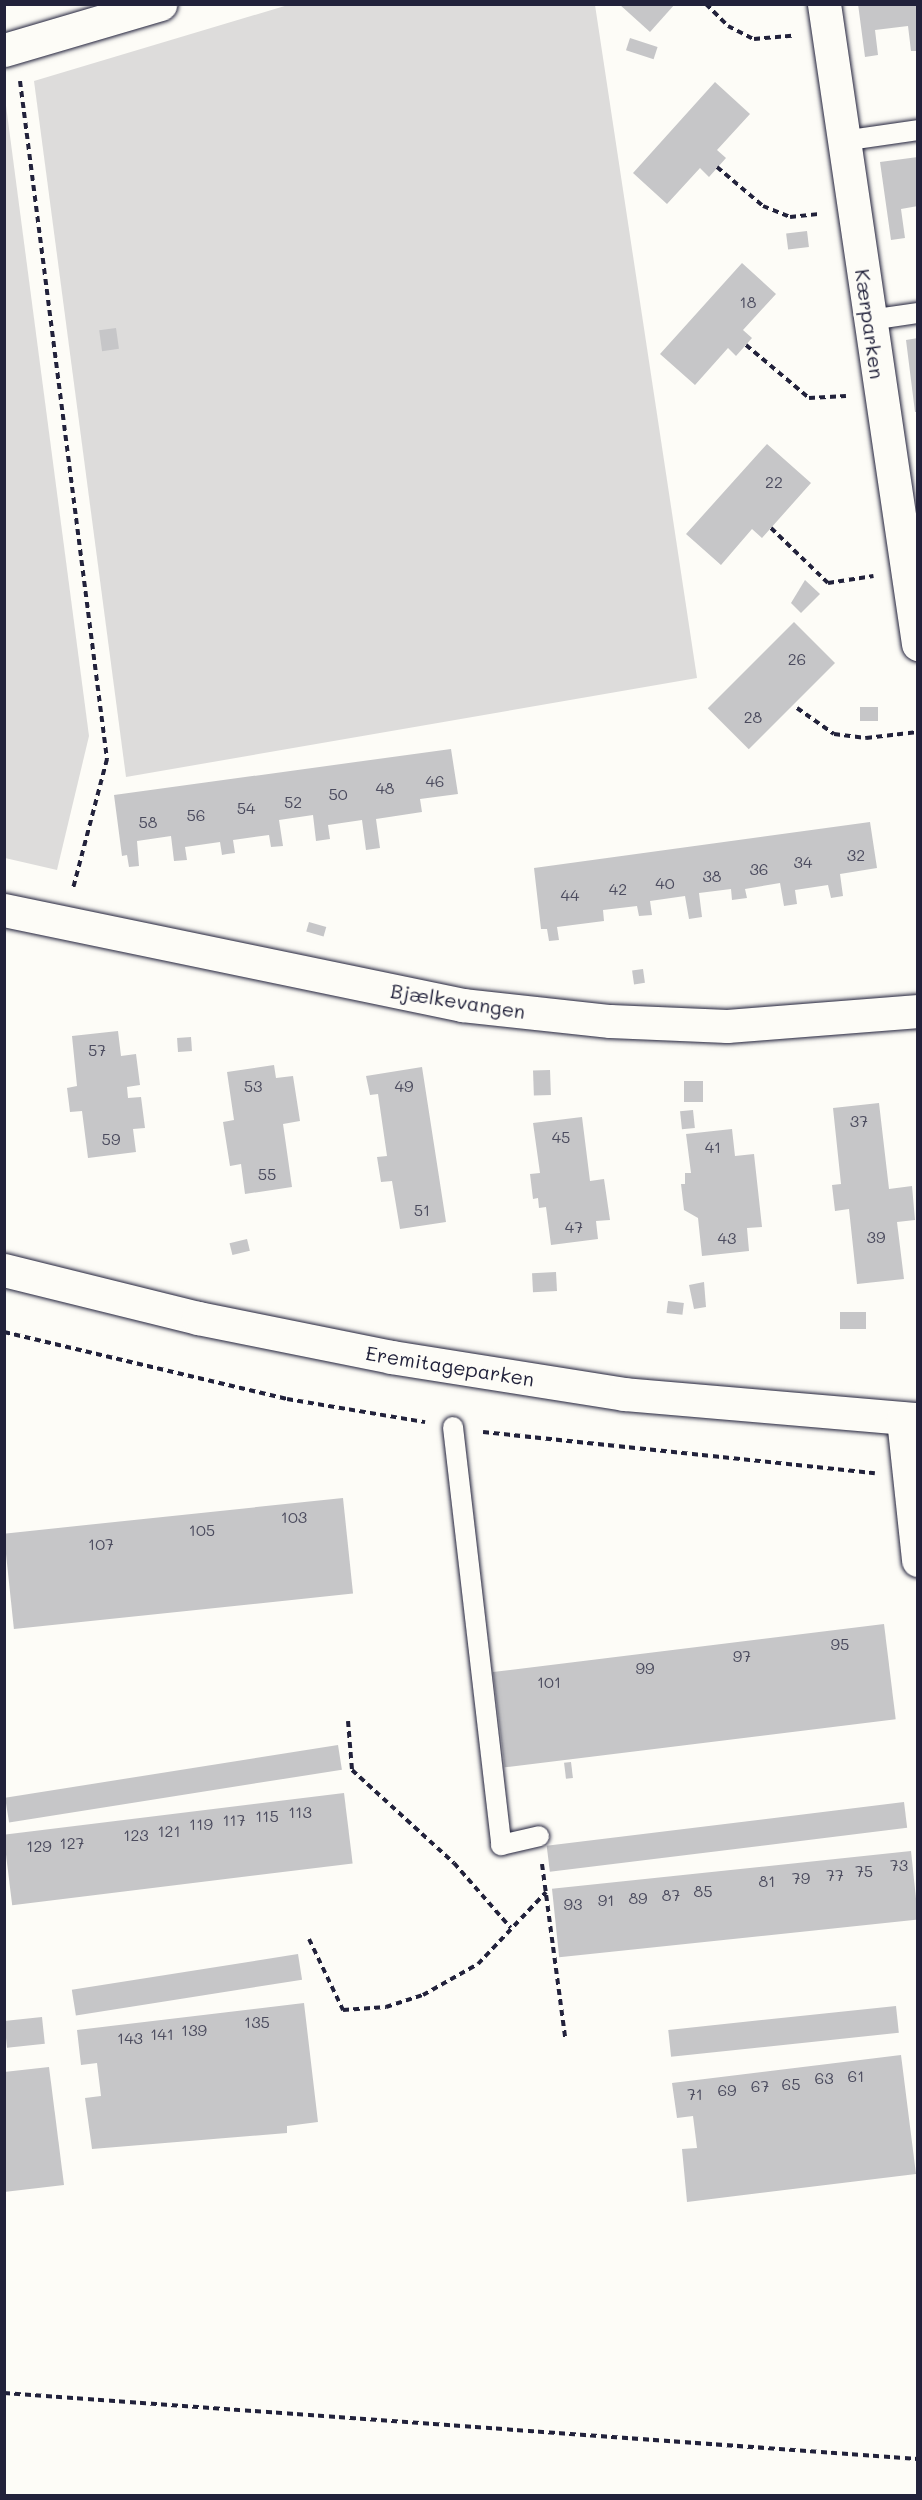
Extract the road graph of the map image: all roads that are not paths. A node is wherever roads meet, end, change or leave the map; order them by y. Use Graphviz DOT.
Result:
graph roads {
  1 [pos="160,4"];
  2 [pos="825,18"];
  3 [pos="10,49"];
  4 [pos="918,130"];
  5 [pos="843,141"];
  6 [pos="918,313"];
  7 [pos="870,320"];
  8 [pos="907,494"];
  9 [pos="918,644"];
  10 [pos="4,910"];
  11 [pos="918,1011"];
  12 [pos="4,1270"];
  13 [pos="910,1419"];
  14 [pos="453,1427"];
  15 [pos="918,1560"];
  16 [pos="539,1836"];
  1 -- 3 [label="street"];
  2 -- 5 [label="street, Kærparken"];
  4 -- 5 [label="lane"];
  5 -- 7 [label="street, Kærparken"];
  6 -- 7 [label="lane"];
  7 -- 8 [label="street, Kærparken"];
  8 -- 9 [label="street, Kærparken"];
  10 -- 11 [label="street, Bjælkevangen"];
  12 -- 13 [label="street, Eremitageparken"];
  13 -- 15 [label="street, Eremitageparken"];
  14 -- 16 [label="lane"];
}
